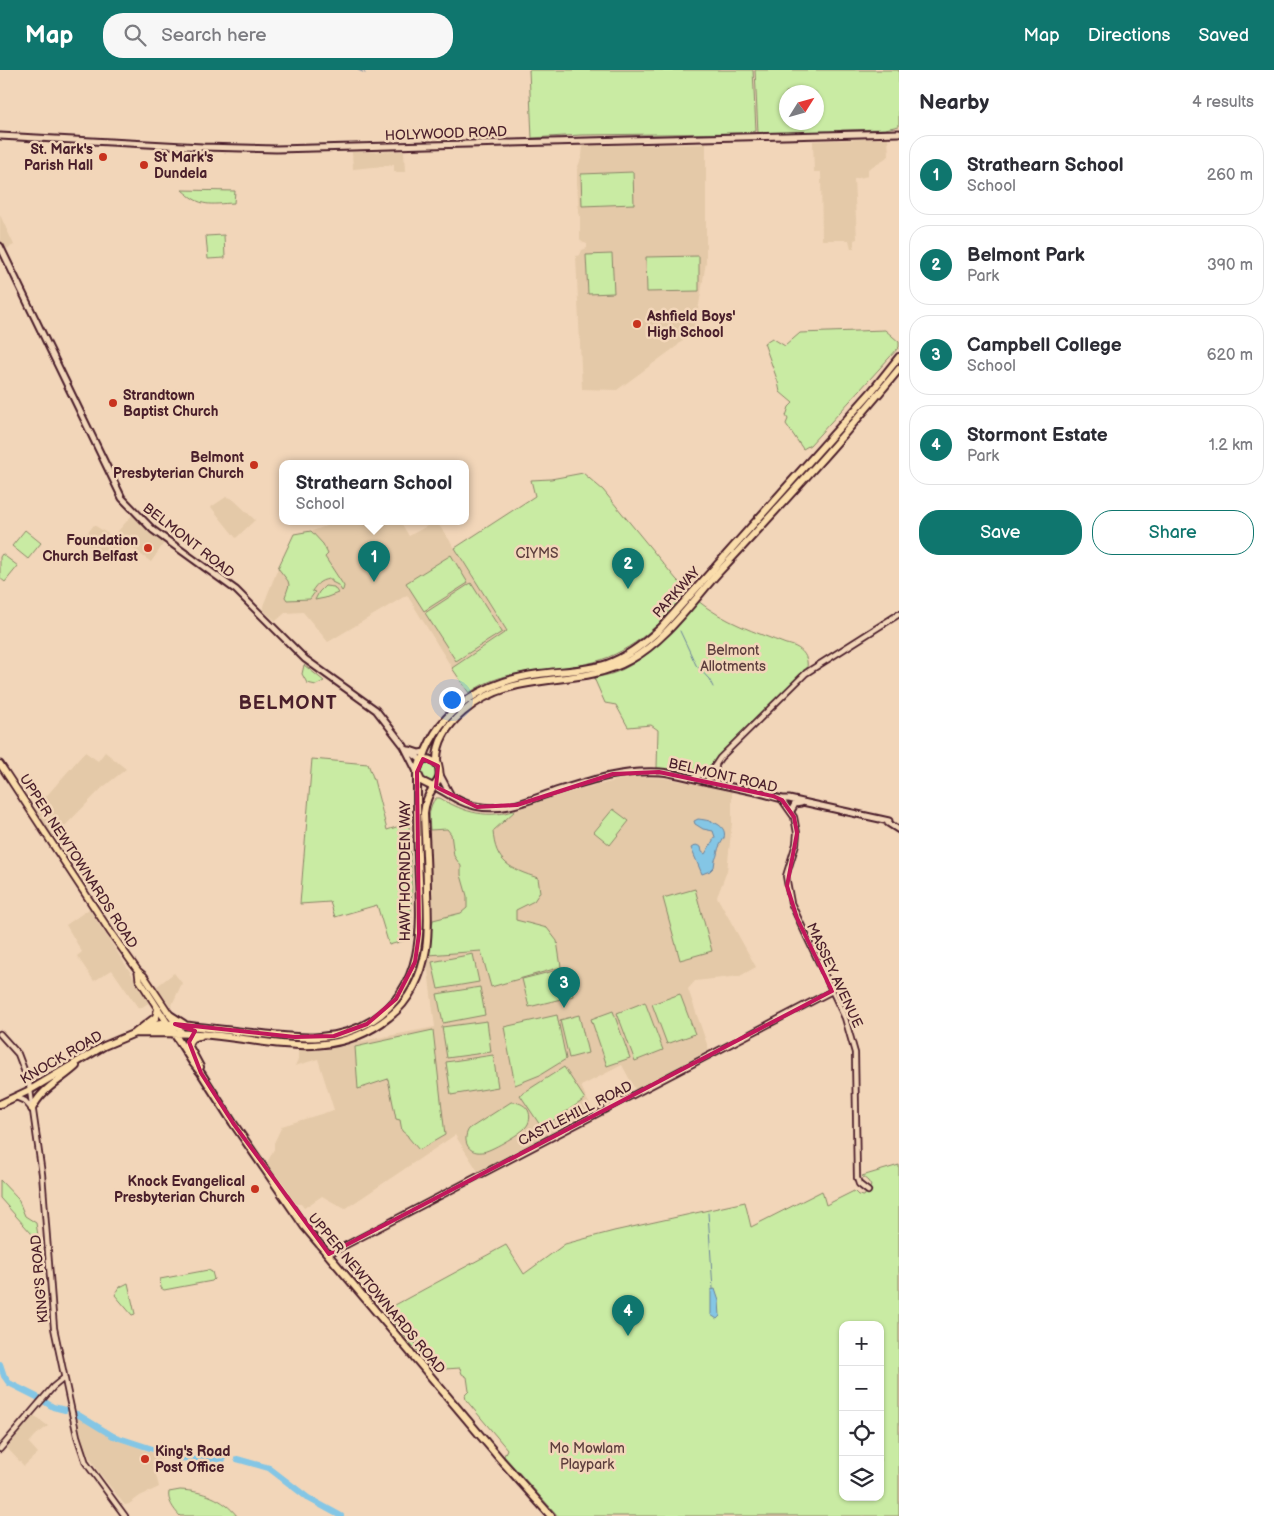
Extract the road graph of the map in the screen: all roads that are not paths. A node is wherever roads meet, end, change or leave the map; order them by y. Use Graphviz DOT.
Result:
graph roads {
  1 [pos="899,132"];
  2 [pos="0,136"];
  3 [pos="0,248"];
  4 [pos="899,357"];
  5 [pos="899,369"];
  6 [pos="899,614"];
  7 [pos="406,747"];
  8 [pos="425,752"];
  9 [pos="422,760"];
  10 [pos="0,764"];
  11 [pos="716,764"];
  12 [pos="438,766"];
  13 [pos="712,770"];
  14 [pos="417,773"];
  15 [pos="440,775"];
  16 [pos="693,778"];
  17 [pos="707,782"];
  18 [pos="717,784"];
  19 [pos="434,787"];
  20 [pos="451,796"];
  21 [pos="782,800"];
  22 [pos="804,803"];
  23 [pos="791,812"];
  24 [pos="899,830"];
  25 [pos="138,971"];
  26 [pos="832,991"];
  27 [pos="154,992"];
  28 [pos="158,1009"];
  29 [pos="170,1016"];
  30 [pos="187,1025"];
  31 [pos="174,1028"];
  32 [pos="139,1030"];
  33 [pos="0,1034"];
  34 [pos="163,1034"];
  35 [pos="239,1038"];
  36 [pos="188,1046"];
  37 [pos="79,1061"];
  38 [pos="200,1072"];
  39 [pos="30,1090"];
  40 [pos="15,1097"];
  41 [pos="0,1104"];
  42 [pos="32,1109"];
  43 [pos="868,1191"];
  44 [pos="329,1254"];
  45 [pos="63,1372"];
  46 [pos="64,1378"];
  47 [pos="56,1384"];
  48 [pos="0,1449"];
  49 [pos="125,1516"];
  50 [pos="551,1516"];
  1 -- 2 [label="main road, HOLYWOOD ROAD"];
  3 -- 7 [label="main road, BELMONT ROAD"];
  4 -- 8 [label="highway, PARKWAY"];
  5 -- 12 [label="highway, PARKWAY"];
  6 -- 11 [label="street"];
  7 -- 8 [label="main road"];
  7 -- 9 [label="main road, BELMONT ROAD"];
  7 -- 14 [label="main road, BELMONT ROAD"];
  8 -- 9 [label="highway, PARKWAY"];
  9 -- 12 [label="highway"];
  9 -- 14 [label="highway"];
  10 -- 25 [label="main road, UPPER NEWTOWNARDS ROAD"];
  11 -- 13 [label="street"];
  11 -- 18 [label="street"];
  12 -- 15 [label="highway"];
  13 -- 16 [label="street"];
  13 -- 17 [label="street"];
  14 -- 19 [label="highway"];
  14 -- 30 [label="highway, HAWTHORNDEN WAY"];
  15 -- 19 [label="highway"];
  15 -- 20 [label="main road"];
  16 -- 17 [label="main road, BELMONT ROAD"];
  16 -- 20 [label="main road, BELMONT ROAD"];
  17 -- 18 [label="main road, BELMONT ROAD"];
  18 -- 21 [label="main road, BELMONT ROAD"];
  19 -- 20 [label="main road, BELMONT ROAD"];
  19 -- 35 [label="highway, HAWTHORNDEN WAY"];
  21 -- 22 [label="main road, BELMONT ROAD"];
  21 -- 23 [label="street, MASSEY AVENUE"];
  22 -- 23 [label="main road"];
  22 -- 24 [label="main road, BELMONT ROAD"];
  23 -- 26 [label="street, MASSEY AVENUE"];
  25 -- 27 [label="main road, UPPER NEWTOWNARDS ROAD"];
  25 -- 28 [label="main road, UPPER NEWTOWNARDS ROAD"];
  26 -- 43 [label="street, MASSEY AVENUE"];
  26 -- 44 [label="street, CASTLEHILL ROAD"];
  27 -- 29 [label="main road, UPPER NEWTOWNARDS ROAD"];
  27 -- 31 [label="main road"];
  28 -- 31 [label="main road, UPPER NEWTOWNARDS ROAD"];
  28 -- 32 [label="highway"];
  29 -- 30 [label="highway"];
  29 -- 31 [label="main road, UPPER NEWTOWNARDS ROAD"];
  30 -- 31 [label="highway, HAWTHORNDEN WAY"];
  31 -- 32 [label="highway"];
  31 -- 34 [label="highway, KNOCK ROAD"];
  31 -- 35 [label="highway, HAWTHORNDEN WAY"];
  31 -- 36 [label="highway, UPPER NEWTOWNARDS ROAD"];
  31 -- 38 [label="highway, UPPER NEWTOWNARDS ROAD"];
  32 -- 34 [label="highway, KNOCK ROAD"];
  32 -- 37 [label="highway, KNOCK ROAD"];
  33 -- 39 [label="street, KING'S ROAD"];
  34 -- 38 [label="highway"];
  35 -- 36 [label="highway"];
  36 -- 38 [label="highway, UPPER NEWTOWNARDS ROAD"];
  37 -- 39 [label="highway, KNOCK ROAD"];
  37 -- 42 [label="highway"];
  38 -- 44 [label="highway, UPPER NEWTOWNARDS ROAD"];
  39 -- 40 [label="highway, KNOCK ROAD"];
  39 -- 42 [label="street, KING'S ROAD"];
  40 -- 41 [label="highway, KNOCK ROAD"];
  40 -- 42 [label="street"];
  42 -- 45 [label="street, KING'S ROAD"];
  44 -- 50 [label="highway, UPPER NEWTOWNARDS ROAD"];
  45 -- 46 [label="street, KING'S ROAD"];
  45 -- 47 [label="street"];
  46 -- 47 [label="street"];
  46 -- 49 [label="street, KING'S ROAD"];
  47 -- 48 [label="street"];
}
